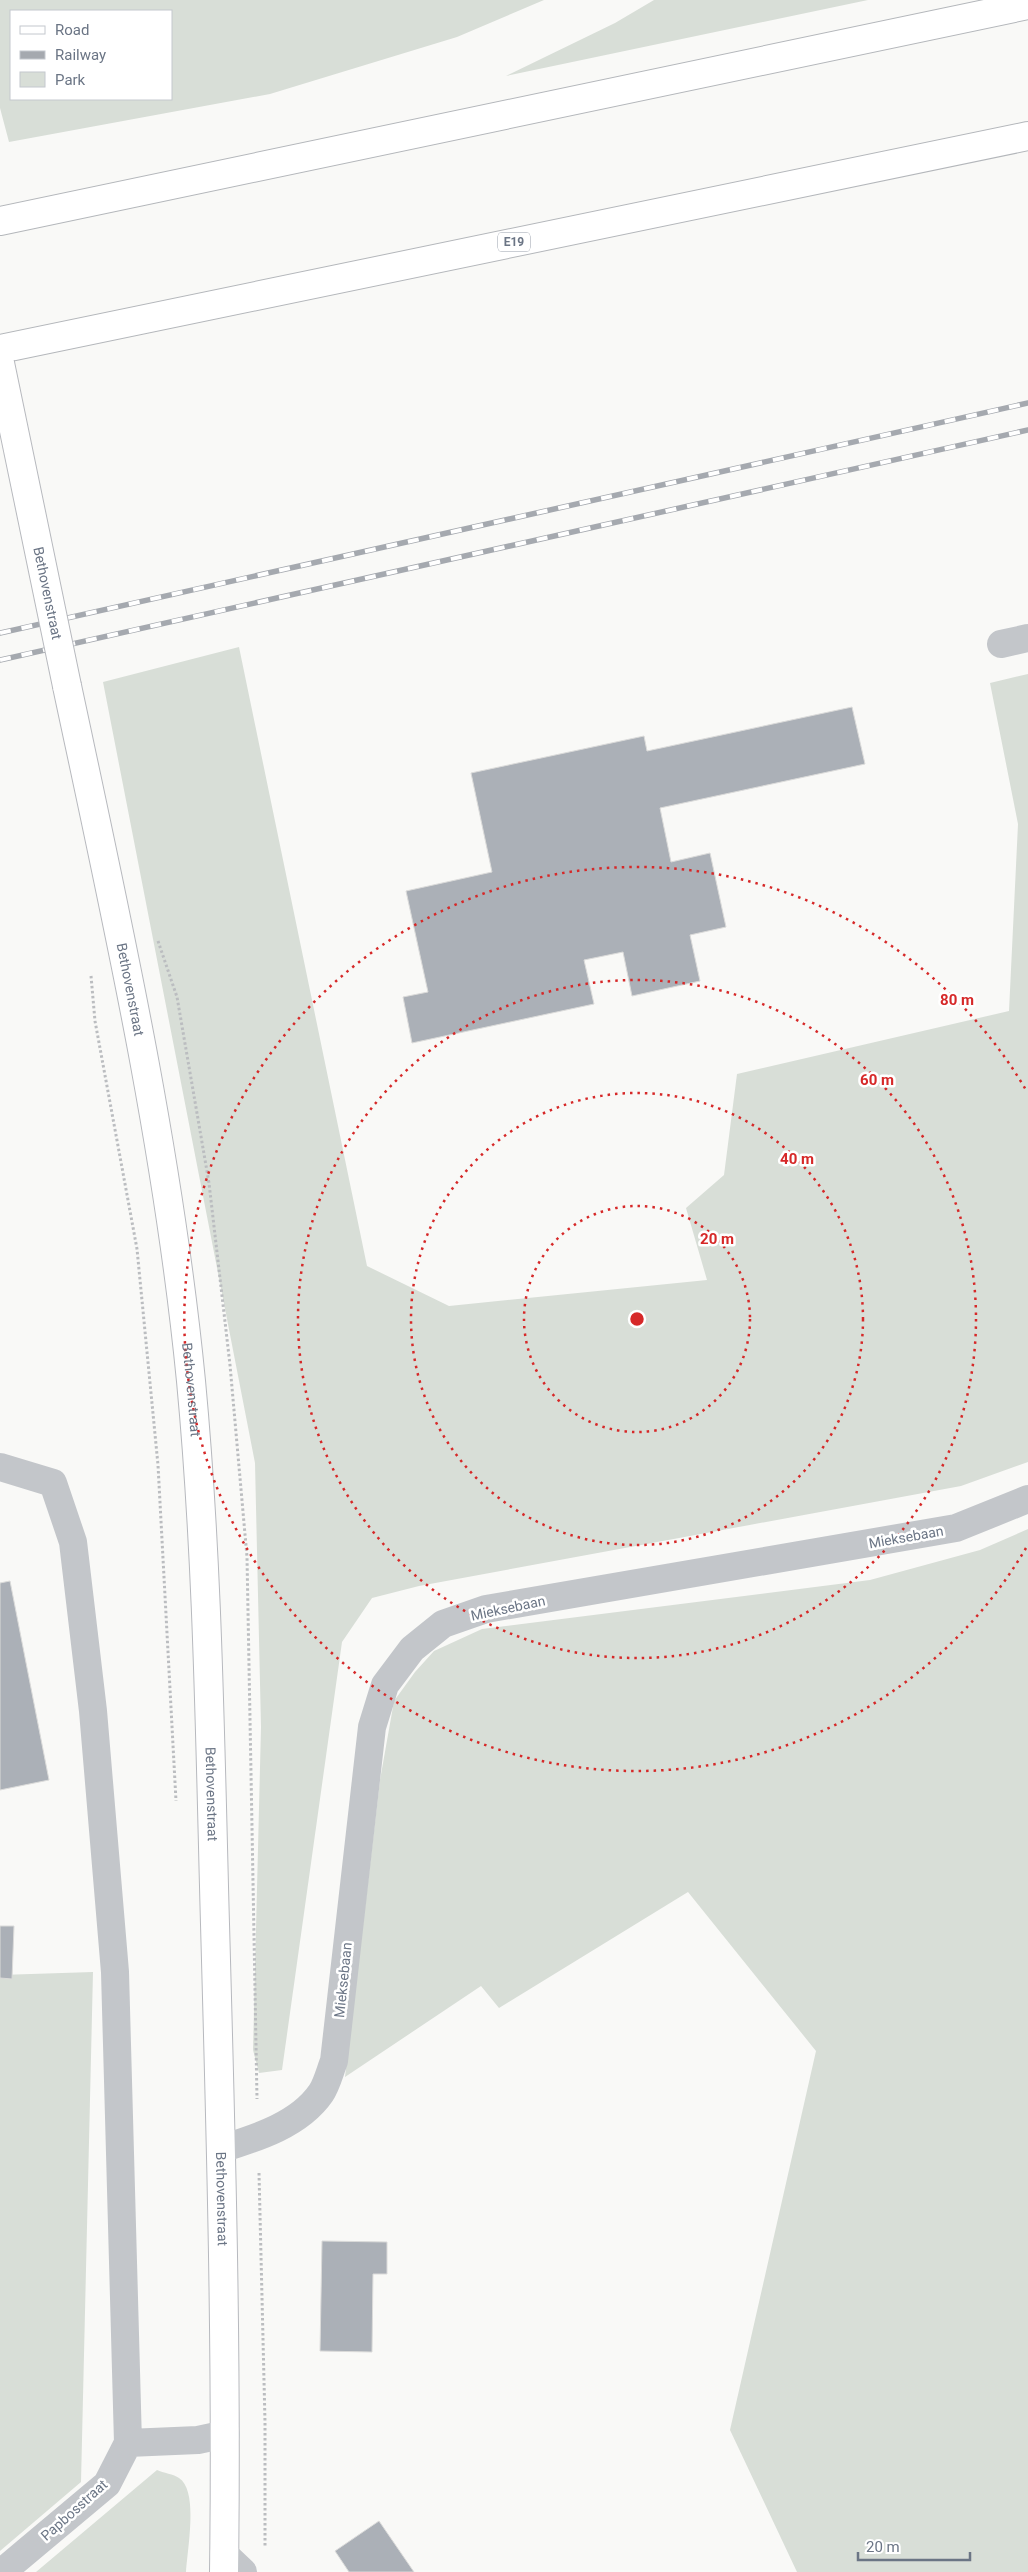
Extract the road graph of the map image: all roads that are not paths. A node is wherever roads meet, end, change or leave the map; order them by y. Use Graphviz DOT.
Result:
graph roads {
  1 [pos="1028,5"];
  2 [pos="1028,136"];
  3 [pos="0,221"];
  4 [pos="0,349"];
  5 [pos="0,363"];
  6 [pos="1028,638"];
  7 [pos="1000,644"];
  8 [pos="0,1468"];
  9 [pos="1028,1498"];
  10 [pos="221,2149"];
  11 [pos="226,2434"];
  12 [pos="128,2443"];
  13 [pos="230,2566"];
  14 [pos="2,2572"];
  1 -- 3 [label="main road"];
  2 -- 4 [label="main road, E19"];
  5 -- 10 [label="main road, Bethovenstraat, bridge"];
  6 -- 7 [label="street"];
  8 -- 12 [label="street"];
  9 -- 10 [label="street, Mieksebaan"];
  10 -- 11 [label="main road, Bethovenstraat"];
  11 -- 12 [label="street"];
  11 -- 13 [label="main road, Bethovenstraat"];
  12 -- 14 [label="street, Papbosstraat"];
}
